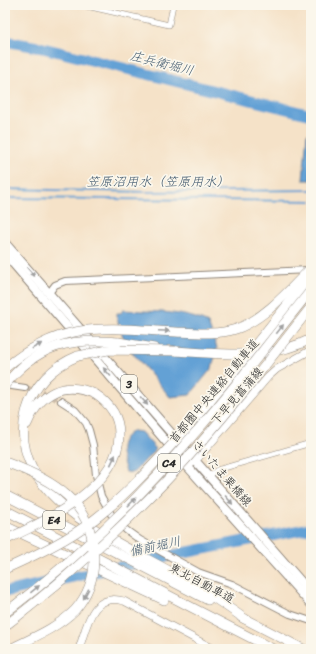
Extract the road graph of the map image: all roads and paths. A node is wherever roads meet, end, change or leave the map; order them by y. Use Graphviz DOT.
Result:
graph roads {
  1 [pos="82,5"];
  2 [pos="173,5"];
  3 [pos="5,243"];
  4 [pos="7,258"];
  5 [pos="311,269"];
  6 [pos="311,275"];
  7 [pos="311,290"];
  8 [pos="49,293"];
  9 [pos="311,307"];
  10 [pos="311,339"];
  11 [pos="311,350"];
  12 [pos="176,351"];
  13 [pos="5,368"];
  14 [pos="5,385"];
  15 [pos="25,388"];
  16 [pos="61,401"];
  17 [pos="311,443"];
  18 [pos="25,445"];
  19 [pos="195,461"];
  20 [pos="5,462"];
  21 [pos="187,466"];
  22 [pos="208,477"];
  23 [pos="5,495"];
  24 [pos="5,510"];
  25 [pos="5,526"];
  26 [pos="5,540"];
  27 [pos="5,569"];
  28 [pos="311,593"];
  29 [pos="311,604"];
  30 [pos="196,611"];
  31 [pos="5,613"];
  32 [pos="245,619"];
  33 [pos="311,621"];
  34 [pos="5,626"];
  35 [pos="10,649"];
  36 [pos="79,649"];
  37 [pos="214,649"];
  38 [pos="273,649"];
  39 [pos="303,649"];
  1 -- 2 [label="street"];
  3 -- 8 [label="main road, さいたま栗橋線 / 3, one-way"];
  21 -- 4 [label="main road, さいたま栗橋線 / 3, one-way"];
  5 -- 8 [label="street"];
  13 -- 5 [label="highway, one-way, bridge"];
  6 -- 27 [label="highway, bridge"];
  31 -- 7 [label="highway, 首都圏中央連絡自動車道 / C4, one-way, bridge"];
  8 -- 19 [label="main road, さいたま栗橋線 / 3, one-way"];
  9 -- 34 [label="highway, 首都圏中央連絡自動車道 / C4, bridge"];
  10 -- 12 [label="highway, bridge"];
  11 -- 19 [label="main road, 下早見菖蒲線"];
  12 -- 14 [label="highway, bridge"];
  12 -- 18 [label="highway, bridge"];
  14 -- 15 [label="street"];
  16 -- 33 [label="street"];
  17 -- 22 [label="street"];
  26 -- 18 [label="highway, one-way, bridge"];
  18 -- 32 [label="highway"];
  19 -- 21 [label="main road, 下早見菖蒲線"];
  19 -- 22 [label="main road, さいたま栗橋線 / 3"];
  20 -- 35 [label="highway, one-way, bridge"];
  21 -- 29 [label="main road, さいたま栗橋線 / 3"];
  22 -- 28 [label="main road, さいたま栗橋線 / 3, one-way"];
  23 -- 32 [label="highway, 東北自動車道 / E4"];
  24 -- 30 [label="highway, E4, bridge"];
  25 -- 30 [label="highway, bridge"];
  30 -- 38 [label="highway, E4"];
  32 -- 39 [label="highway, 東北自動車道 / E4"];
  36 -- 37 [label="main road"];
}
